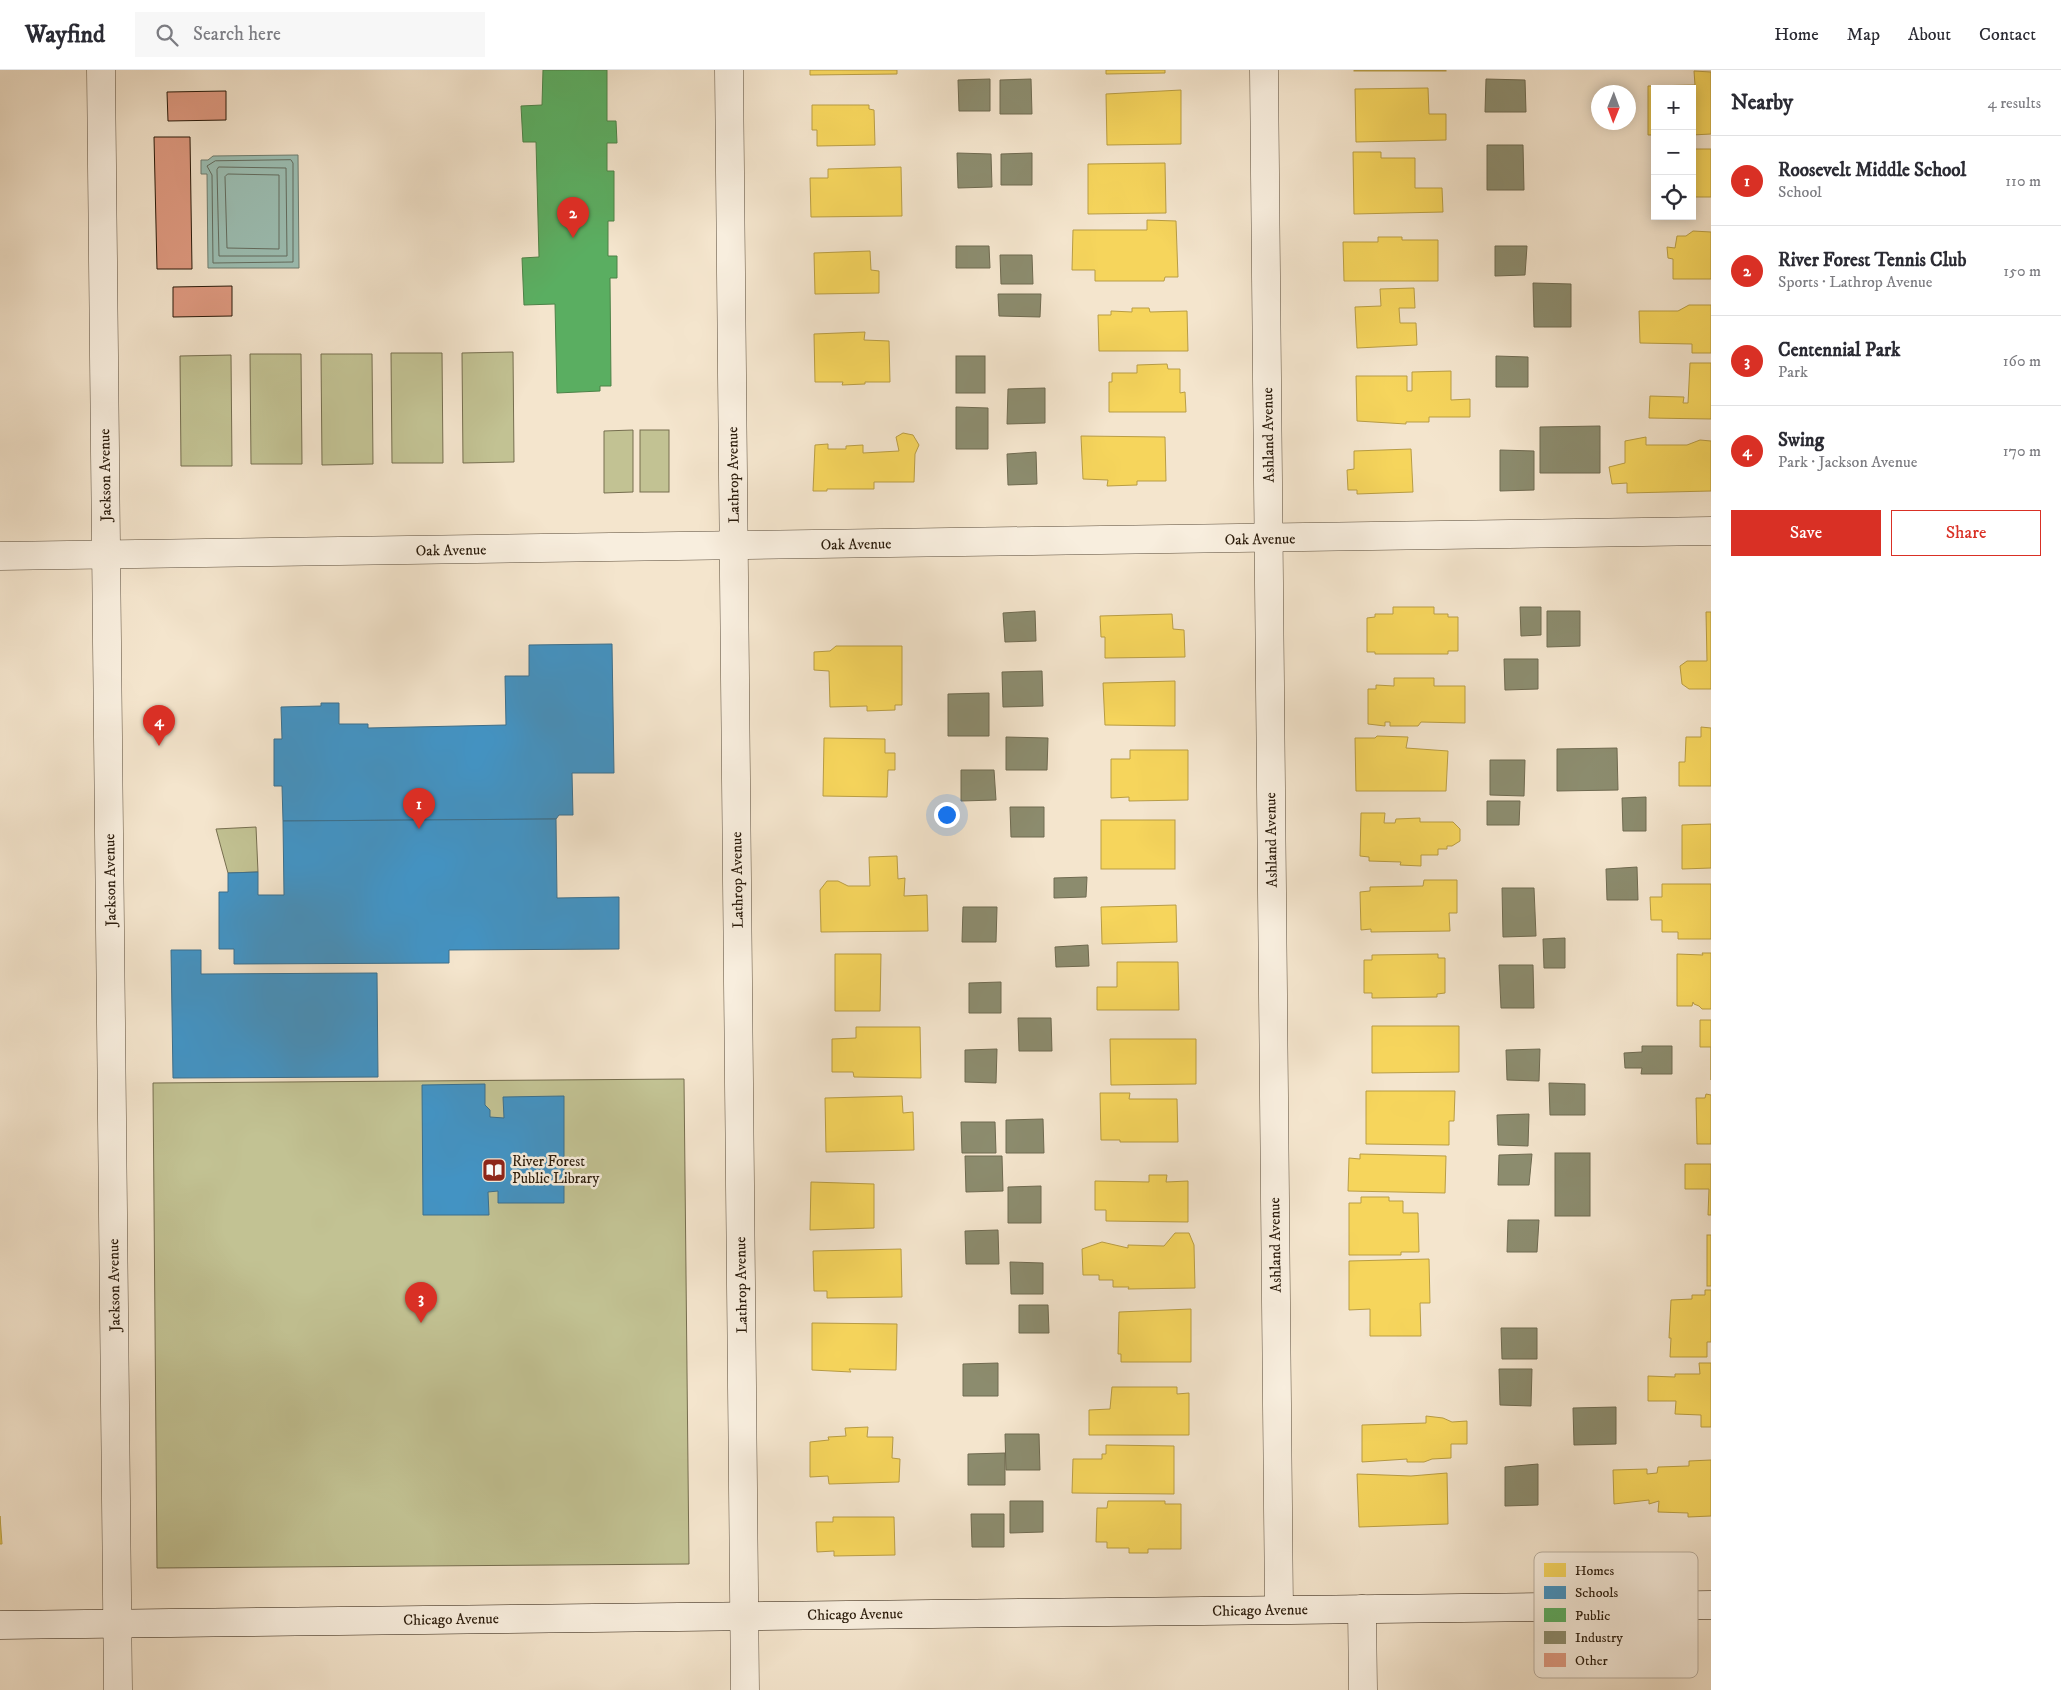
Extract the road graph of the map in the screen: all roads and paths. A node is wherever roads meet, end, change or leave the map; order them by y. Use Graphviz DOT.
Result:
graph roads {
  1 [pos="101,70"];
  2 [pos="729,70"];
  3 [pos="1264,70"];
  4 [pos="1711,532"];
  5 [pos="1268,539"];
  6 [pos="734,546"];
  7 [pos="106,555"];
  8 [pos="0,556"];
  9 [pos="1698,1605"];
  10 [pos="1711,1605"];
  11 [pos="1534,1607"];
  12 [pos="1279,1609"];
  13 [pos="1362,1609"];
  14 [pos="745,1616"];
  15 [pos="118,1623"];
  16 [pos="0,1625"];
  17 [pos="118,1690"];
  18 [pos="745,1690"];
  19 [pos="1363,1690"];
  1 -- 7 [label="street, Jackson Avenue"];
  2 -- 6 [label="street, Lathrop Avenue"];
  3 -- 5 [label="street, Ashland Avenue"];
  4 -- 5 [label="street, Oak Avenue"];
  5 -- 6 [label="street, Oak Avenue"];
  5 -- 12 [label="street, Ashland Avenue"];
  6 -- 7 [label="street, Oak Avenue"];
  6 -- 14 [label="street, Lathrop Avenue"];
  7 -- 8 [label="street, Oak Avenue"];
  7 -- 15 [label="street, Jackson Avenue"];
  9 -- 10 [label="street, Chicago Avenue"];
  11 -- 13 [label="street, Chicago Avenue"];
  12 -- 13 [label="street, Chicago Avenue"];
  12 -- 14 [label="street, Chicago Avenue"];
  13 -- 19 [label="street"];
  14 -- 15 [label="street, Chicago Avenue"];
  14 -- 18 [label="street, Lathrop Avenue"];
  15 -- 16 [label="street, Chicago Avenue"];
  15 -- 17 [label="street, Jackson Avenue"];
}
